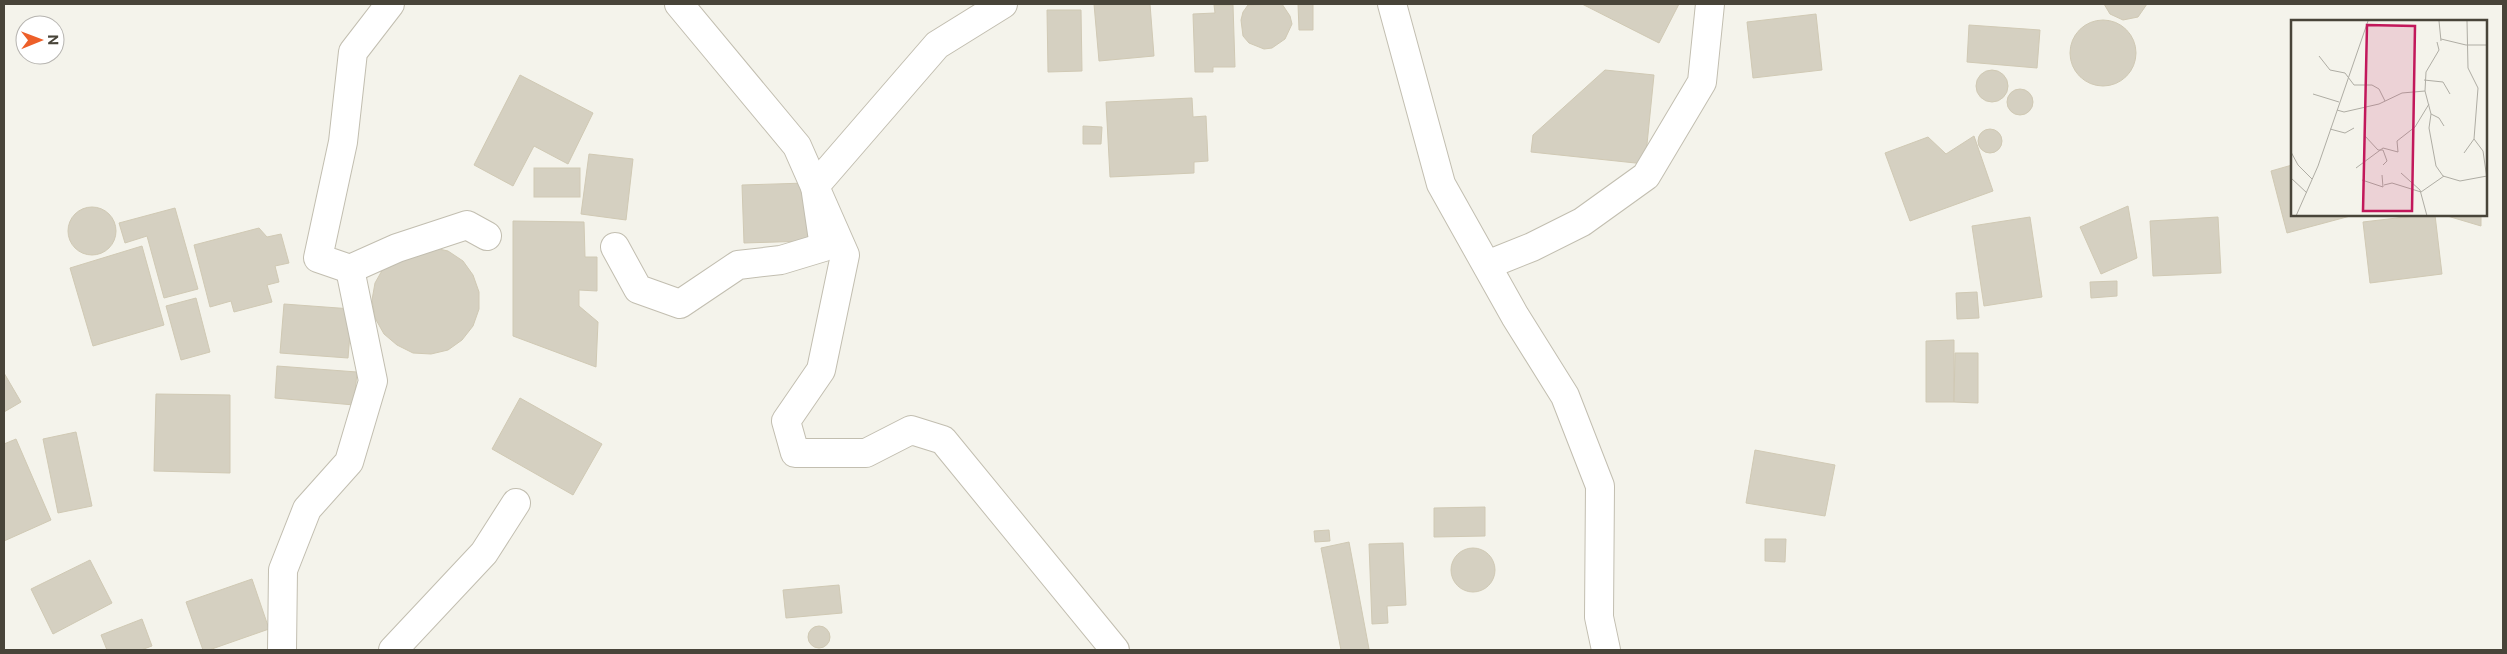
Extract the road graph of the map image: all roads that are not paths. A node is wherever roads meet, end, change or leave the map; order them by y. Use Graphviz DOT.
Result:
graph roads {
  1 [pos="390,4"];
  2 [pos="679,4"];
  3 [pos="1003,4"];
  4 [pos="1392,4"];
  5 [pos="1710,4"];
  6 [pos="815,186"];
  7 [pos="487,236"];
  8 [pos="615,248"];
  9 [pos="1487,265"];
  10 [pos="350,269"];
  11 [pos="516,504"];
  12 [pos="282,650"];
  13 [pos="393,650"];
  14 [pos="1115,650"];
  15 [pos="1606,650"];
  1 -- 10 [label="street"];
  2 -- 6 [label="street"];
  3 -- 6 [label="street"];
  4 -- 9 [label="street"];
  5 -- 9 [label="street"];
  6 -- 8 [label="street"];
  6 -- 14 [label="street"];
  7 -- 10 [label="street"];
  9 -- 15 [label="street"];
  10 -- 12 [label="street"];
  11 -- 13 [label="street"];
}
